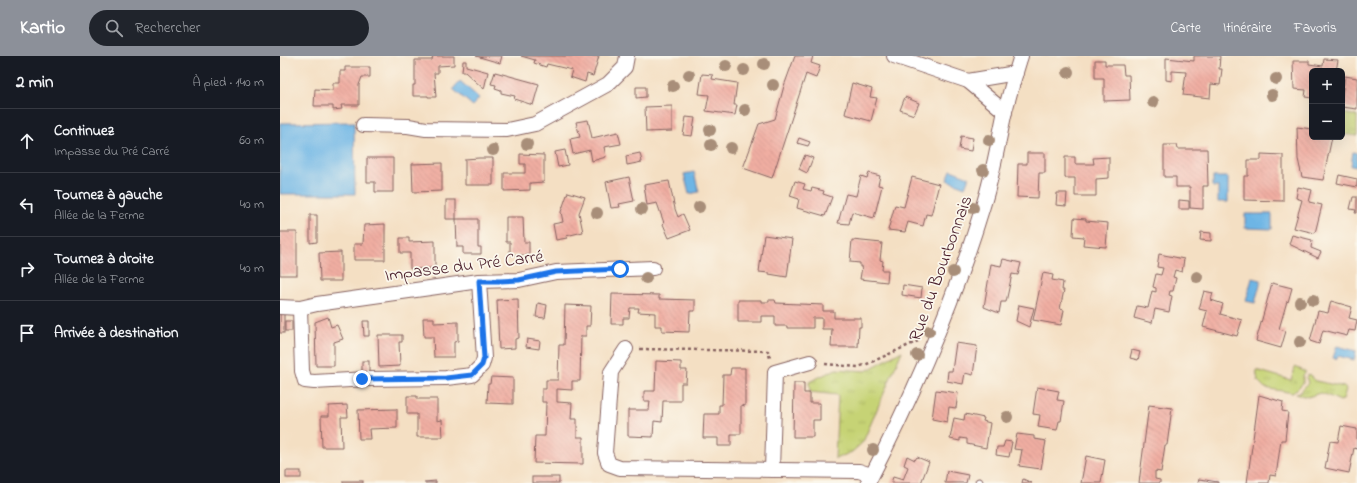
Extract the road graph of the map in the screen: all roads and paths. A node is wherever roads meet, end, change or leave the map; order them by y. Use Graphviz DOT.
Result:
graph roads {
  1 [pos="627,56"];
  2 [pos="894,56"];
  3 [pos="1021,56"];
  4 [pos="1016,73"];
  5 [pos="968,81"];
  6 [pos="1005,112"];
  7 [pos="363,125"];
  8 [pos="653,268"];
  9 [pos="479,281"];
  10 [pos="280,307"];
  11 [pos="300,308"];
  12 [pos="919,340"];
  13 [pos="626,349"];
  14 [pos="810,362"];
  15 [pos="775,372"];
  16 [pos="772,470"];
  17 [pos="870,479"];
  1 -- 7 [label="street"];
  2 -- 5 [label="street"];
  3 -- 4 [label="street, Rue du Bourbonnais"];
  4 -- 5 [label="street"];
  4 -- 6 [label="street, Rue du Bourbonnais"];
  5 -- 6 [label="street"];
  6 -- 17 [label="street, Rue du Bourbonnais"];
  8 -- 9 [label="street, Impasse du Pré Carré"];
  9 -- 11 [label="street, Impasse du Pré Carré"];
  9 -- 11 [label="street"];
  10 -- 11 [label="street, Impasse du Pré Carré"];
  12 -- 14 [label="path"];
  13 -- 15 [label="path"];
  13 -- 16 [label="street"];
  14 -- 15 [label="street"];
  15 -- 16 [label="street"];
  16 -- 17 [label="street"];
}
